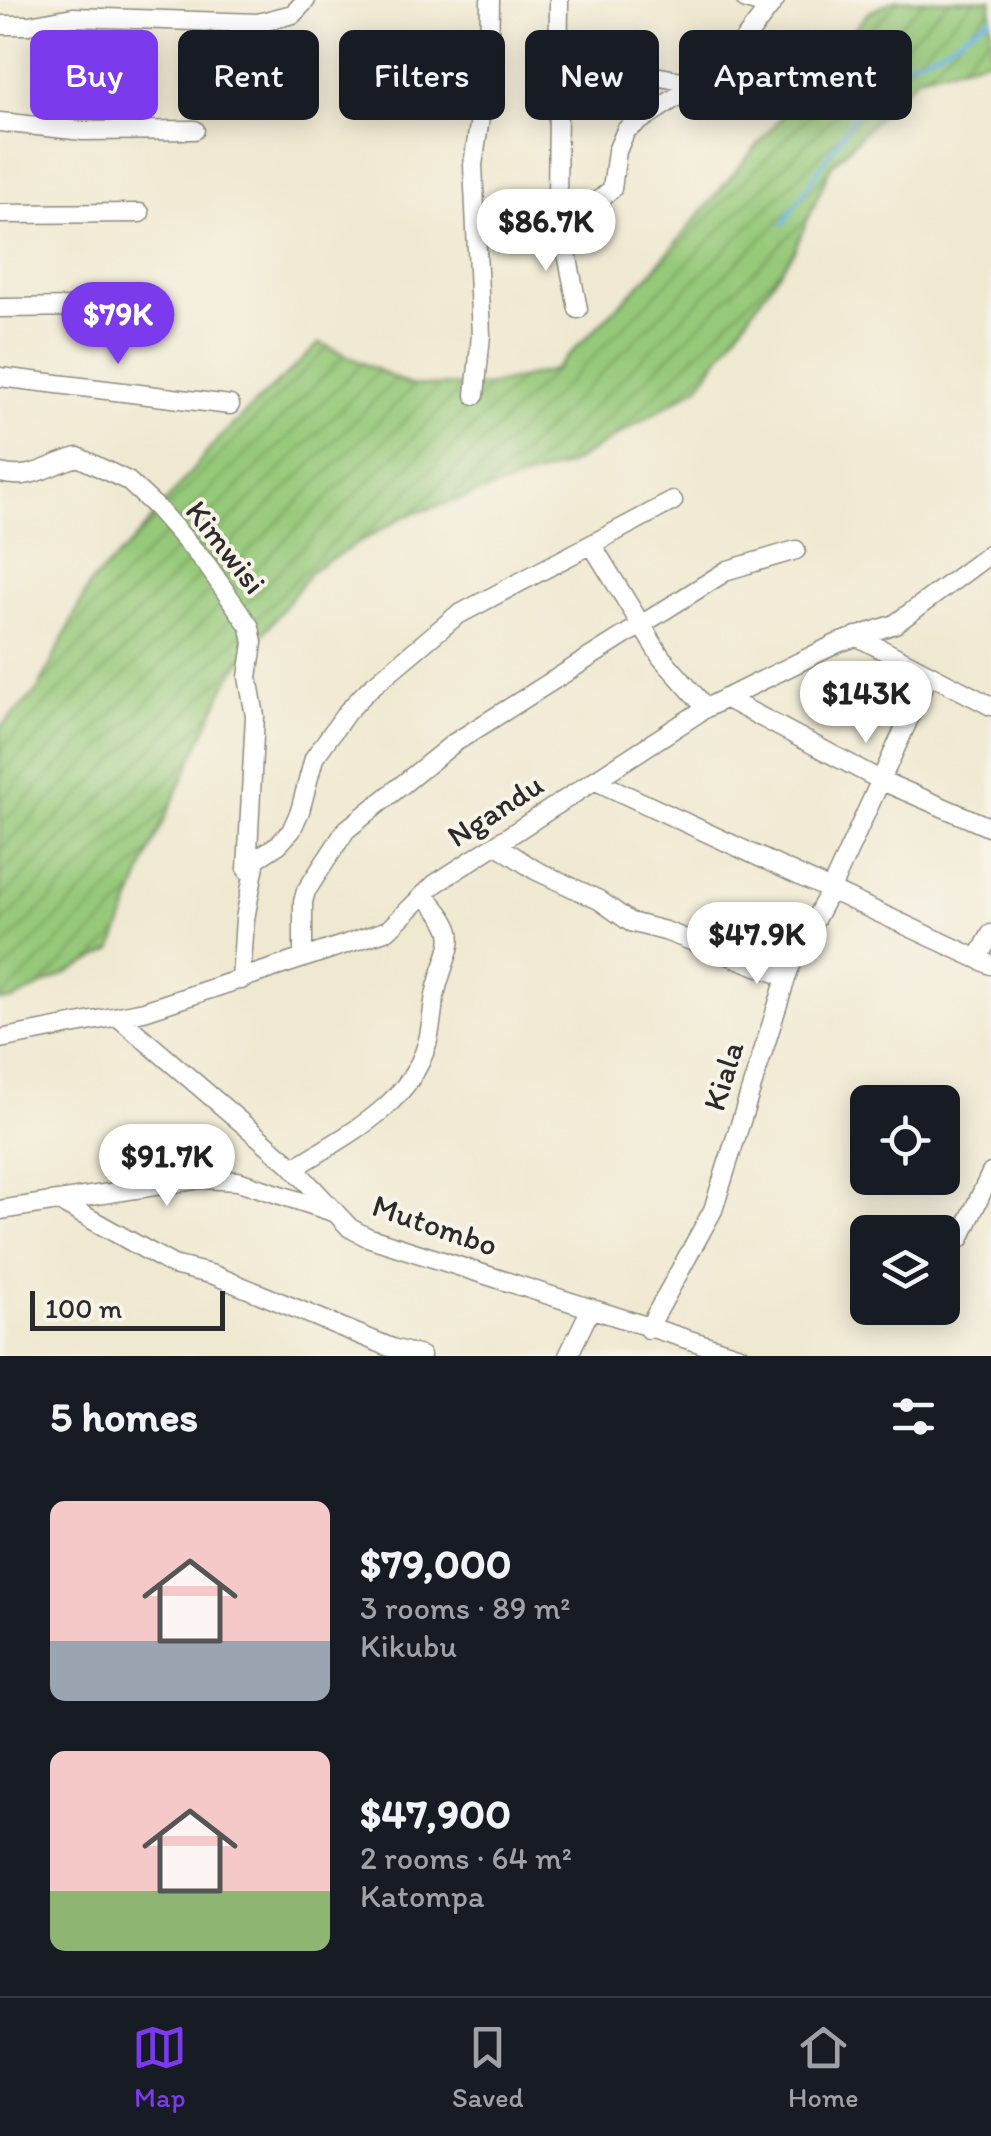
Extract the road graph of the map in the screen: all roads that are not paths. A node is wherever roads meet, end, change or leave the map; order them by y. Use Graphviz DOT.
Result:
graph roads {
  1 [pos="306,0"];
  2 [pos="490,0"];
  3 [pos="559,0"];
  4 [pos="746,0"];
  5 [pos="772,4"];
  6 [pos="0,25"];
  7 [pos="558,30"];
  8 [pos="752,30"];
  9 [pos="679,96"];
  10 [pos="558,120"];
  11 [pos="0,122"];
  12 [pos="195,130"];
  13 [pos="0,214"];
  14 [pos="140,214"];
  15 [pos="562,230"];
  16 [pos="84,307"];
  17 [pos="0,308"];
  18 [pos="578,309"];
  19 [pos="0,376"];
  20 [pos="474,395"];
  21 [pos="230,405"];
  22 [pos="0,473"];
  23 [pos="673,501"];
  24 [pos="592,545"];
  25 [pos="796,550"];
  26 [pos="991,553"];
  27 [pos="640,623"];
  28 [pos="856,636"];
  29 [pos="929,674"];
  30 [pos="724,698"];
  31 [pos="991,706"];
  32 [pos="706,708"];
  33 [pos="596,780"];
  34 [pos="882,781"];
  35 [pos="991,828"];
  36 [pos="497,845"];
  37 [pos="830,891"];
  38 [pos="424,894"];
  39 [pos="245,919"];
  40 [pos="991,934"];
  41 [pos="302,956"];
  42 [pos="984,961"];
  43 [pos="786,977"];
  44 [pos="241,980"];
  45 [pos="118,1017"];
  46 [pos="0,1039"];
  47 [pos="294,1168"];
  48 [pos="991,1173"];
  49 [pos="62,1202"];
  50 [pos="0,1210"];
  51 [pos="336,1213"];
  52 [pos="960,1239"];
  53 [pos="591,1308"];
  54 [pos="648,1329"];
  55 [pos="420,1356"];
  56 [pos="568,1356"];
  57 [pos="740,1356"];
  1 -- 6 [label="street"];
  2 -- 20 [label="street"];
  3 -- 7 [label="street"];
  4 -- 5 [label="street"];
  5 -- 8 [label="street"];
  9 -- 15 [label="street"];
  10 -- 15 [label="street"];
  11 -- 12 [label="street"];
  13 -- 14 [label="street"];
  15 -- 18 [label="street"];
  16 -- 17 [label="street"];
  19 -- 21 [label="street"];
  22 -- 39 [label="street, Kimwisi"];
  23 -- 24 [label="street"];
  24 -- 27 [label="street"];
  24 -- 39 [label="street"];
  25 -- 27 [label="street"];
  26 -- 28 [label="street, Ngandu"];
  27 -- 32 [label="street"];
  27 -- 41 [label="street"];
  28 -- 29 [label="street"];
  28 -- 30 [label="street, Ngandu"];
  29 -- 31 [label="street"];
  29 -- 34 [label="street, Kiala"];
  30 -- 32 [label="street, Ngandu"];
  30 -- 34 [label="street"];
  32 -- 33 [label="street, Ngandu"];
  33 -- 36 [label="street, Ngandu"];
  33 -- 37 [label="street"];
  34 -- 35 [label="street"];
  34 -- 37 [label="street, Kiala"];
  36 -- 38 [label="street, Ngandu"];
  36 -- 43 [label="street"];
  37 -- 42 [label="street"];
  37 -- 43 [label="street, Kiala"];
  38 -- 41 [label="street, Ngandu"];
  38 -- 47 [label="street"];
  39 -- 44 [label="street"];
  40 -- 42 [label="street"];
  41 -- 44 [label="street, Ngandu"];
  43 -- 54 [label="street, Kiala"];
  44 -- 45 [label="street, Ngandu"];
  45 -- 46 [label="street, Ngandu"];
  45 -- 47 [label="street, Mutombo"];
  47 -- 51 [label="street, Mutombo"];
  48 -- 52 [label="street"];
  49 -- 50 [label="street"];
  49 -- 51 [label="street"];
  49 -- 55 [label="street"];
  51 -- 53 [label="street, Mutombo"];
  53 -- 54 [label="street, Mutombo"];
  53 -- 56 [label="street"];
  54 -- 57 [label="street, Mutombo"];
}
